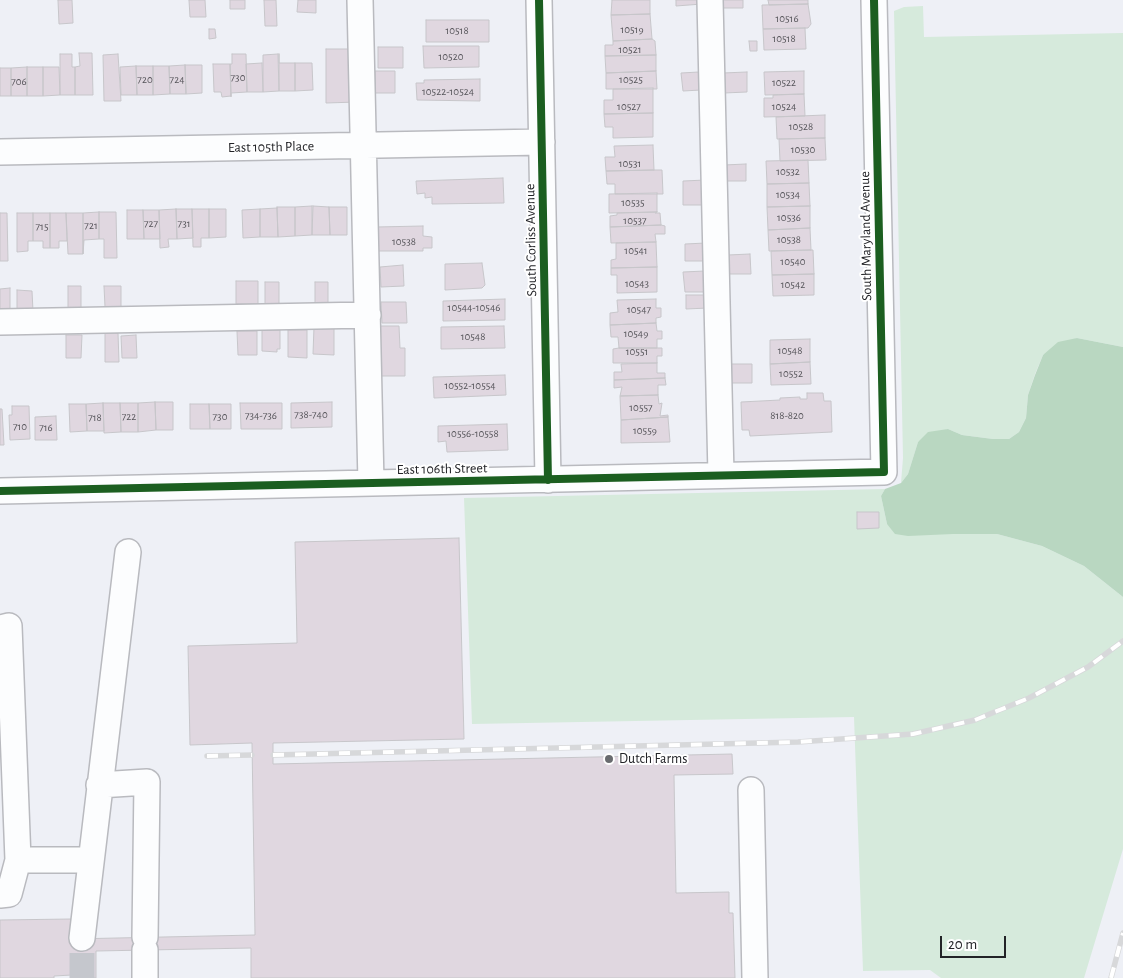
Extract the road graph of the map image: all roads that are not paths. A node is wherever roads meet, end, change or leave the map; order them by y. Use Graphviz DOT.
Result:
graph roads {
  1 [pos="360,0"];
  2 [pos="539,0"];
  3 [pos="710,0"];
  4 [pos="874,0"];
  5 [pos="542,142"];
  6 [pos="364,145"];
  7 [pos="0,152"];
  8 [pos="368,315"];
  9 [pos="0,322"];
  10 [pos="884,472"];
  11 [pos="721,476"];
  12 [pos="548,480"];
  13 [pos="371,483"];
  14 [pos="0,491"];
  15 [pos="128,552"];
  16 [pos="0,628"];
  17 [pos="100,785"];
  18 [pos="751,790"];
  19 [pos="18,860"];
  20 [pos="90,860"];
  21 [pos="0,895"];
  22 [pos="82,938"];
  23 [pos="145,978"];
  24 [pos="755,978"];
  1 -- 6 [label="street"];
  2 -- 5 [label="street, South Corliss Avenue"];
  3 -- 11 [label="street"];
  4 -- 10 [label="street, South Maryland Avenue"];
  5 -- 6 [label="street, East 105th Place"];
  5 -- 12 [label="street, South Corliss Avenue"];
  6 -- 7 [label="street, East 105th Place"];
  6 -- 8 [label="street"];
  8 -- 9 [label="street"];
  8 -- 13 [label="street"];
  10 -- 11 [label="street, East 106th Street"];
  11 -- 12 [label="street, East 106th Street"];
  12 -- 13 [label="street, East 106th Street"];
  13 -- 14 [label="street, East 106th Street"];
  15 -- 17 [label="street"];
  16 -- 19 [label="street"];
  17 -- 20 [label="street"];
  17 -- 23 [label="street"];
  18 -- 24 [label="street"];
  19 -- 20 [label="street"];
  19 -- 21 [label="street"];
  20 -- 22 [label="street"];
}
